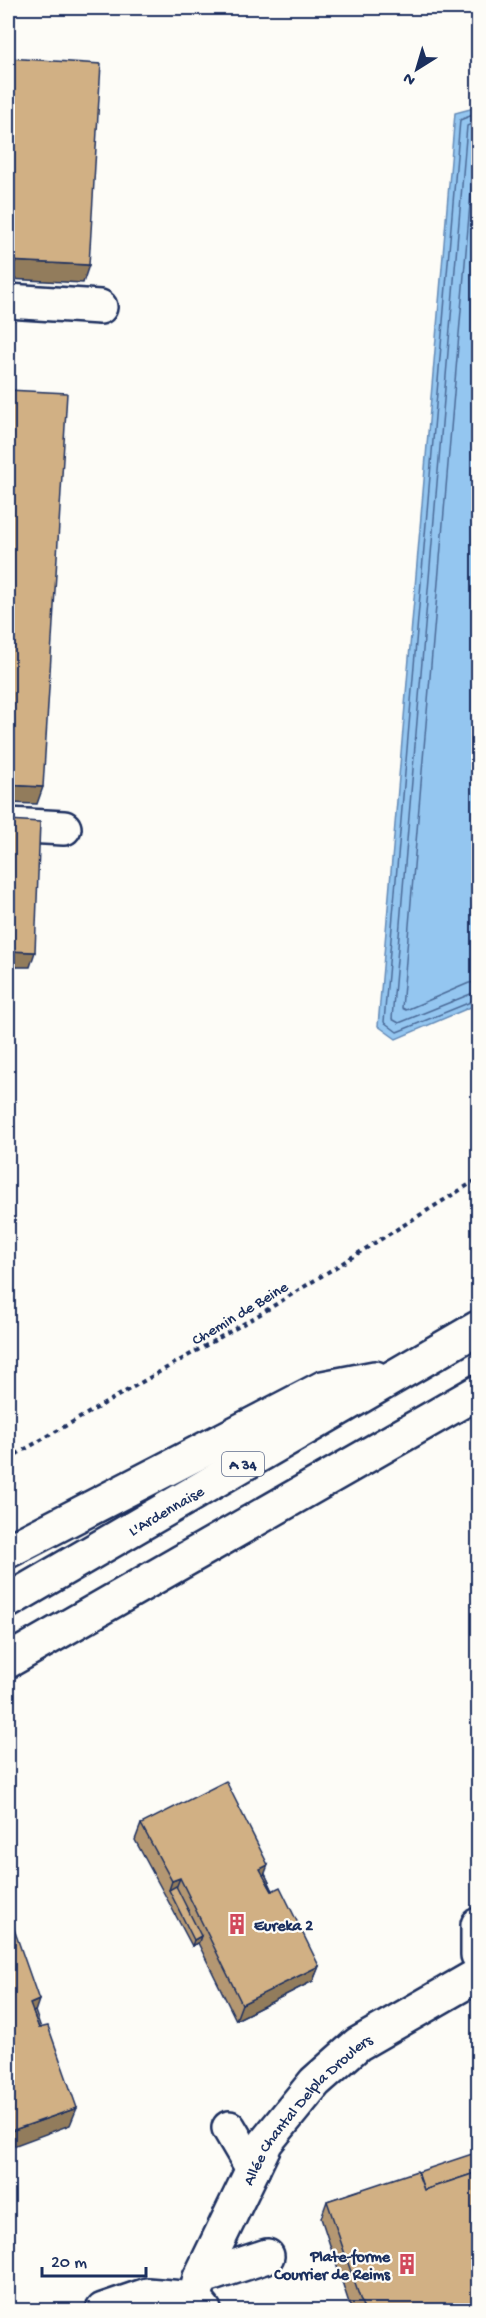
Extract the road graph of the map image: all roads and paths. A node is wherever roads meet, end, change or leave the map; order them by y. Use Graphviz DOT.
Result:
graph roads {
  1 [pos="8,301"];
  2 [pos="100,307"];
  3 [pos="8,825"];
  4 [pos="64,828"];
  5 [pos="478,1179"];
  6 [pos="478,1328"];
  7 [pos="400,1373"];
  8 [pos="478,1392"];
  9 [pos="8,1459"];
  10 [pos="8,1551"];
  11 [pos="8,1601"];
  12 [pos="8,1660"];
  13 [pos="478,1925"];
  14 [pos="478,1955"];
  15 [pos="478,1975"];
  16 [pos="230,2128"];
  17 [pos="253,2169"];
  18 [pos="267,2256"];
  19 [pos="200,2296"];
  20 [pos="103,2310"];
  1 -- 2 [label="main road"];
  3 -- 4 [label="main road"];
  5 -- 9 [label="path, Chemin de Beine"];
  6 -- 7 [label="main road, L'Ardennaise / A 34"];
  7 -- 10 [label="main road"];
  7 -- 11 [label="main road, L'Ardennaise / A 34"];
  8 -- 12 [label="main road"];
  13 -- 14 [label="main road"];
  15 -- 17 [label="main road, Allée Chantal Delpla Droulers"];
  16 -- 17 [label="main road"];
  17 -- 19 [label="main road, Allée Chantal Delpla Droulers"];
  18 -- 19 [label="main road"];
  19 -- 20 [label="main road"];
}
